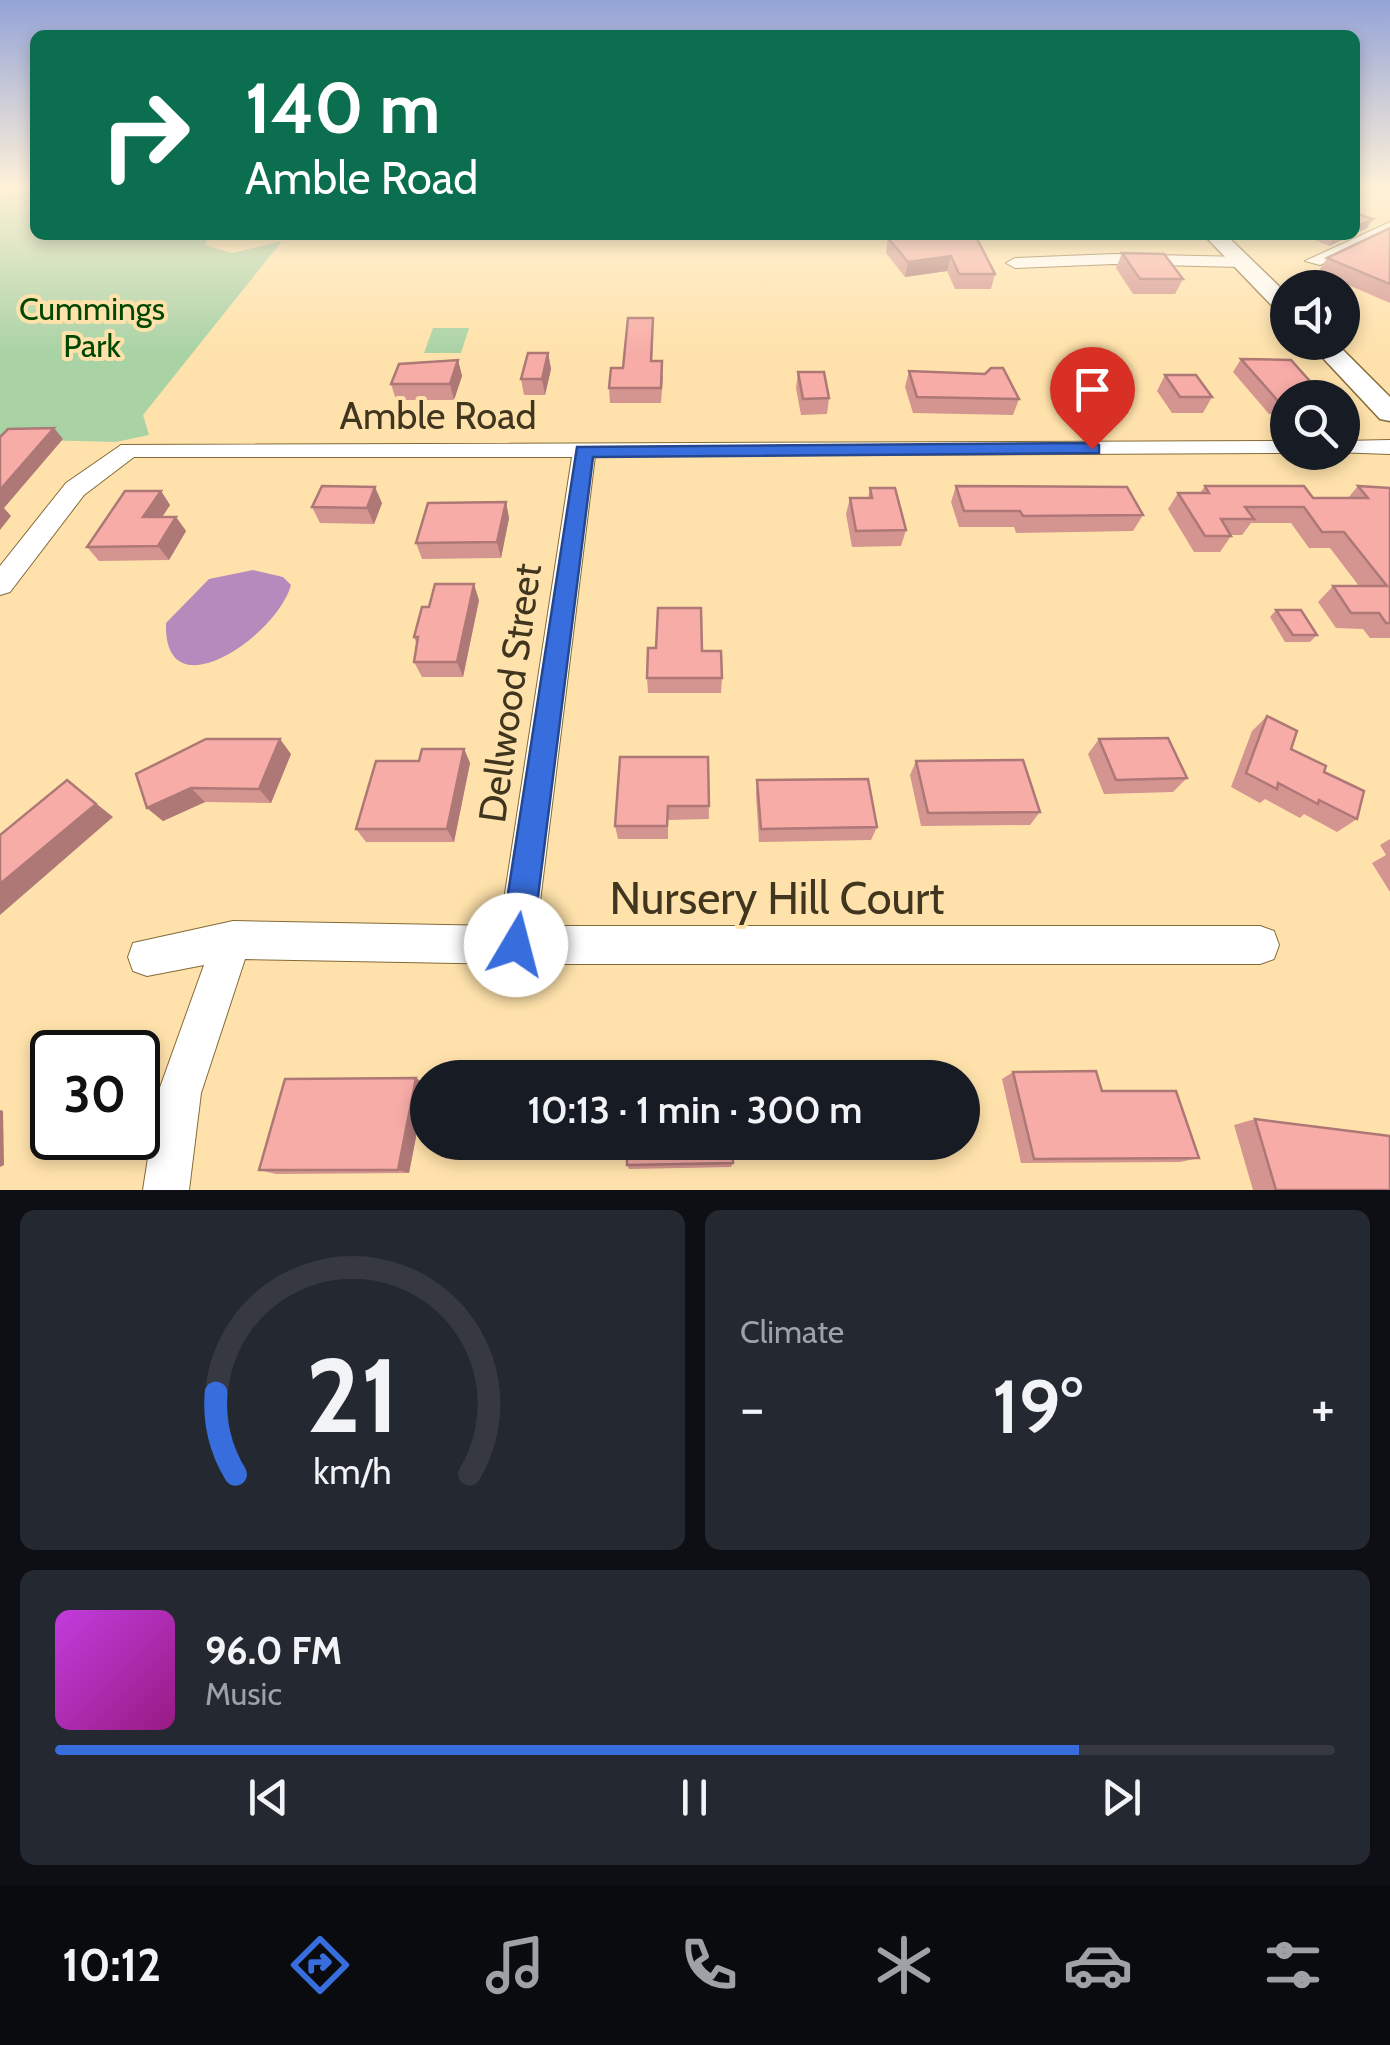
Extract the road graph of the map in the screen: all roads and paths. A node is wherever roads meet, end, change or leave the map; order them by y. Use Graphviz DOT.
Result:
graph roads {
  1 [pos="1222,243"];
  2 [pos="1355,243"];
  3 [pos="1314,261"];
  4 [pos="1241,262"];
  5 [pos="1015,263"];
  6 [pos="1270,292"];
  7 [pos="1338,360"];
  8 [pos="1390,413"];
  9 [pos="1390,447"];
  10 [pos="1270,448"];
  11 [pos="1360,448"];
  12 [pos="584,451"];
  13 [pos="0,585"];
  14 [pos="233,940"];
  15 [pos="516,945"];
  16 [pos="1260,945"];
  17 [pos="147,957"];
  18 [pos="166,1190"];
  1 -- 4 [label="main road"];
  2 -- 3 [label="street"];
  4 -- 5 [label="street"];
  4 -- 6 [label="main road"];
  7 -- 8 [label="main road"];
  9 -- 11 [label="street"];
  10 -- 12 [label="street, Amble Road"];
  12 -- 13 [label="street, Amble Road"];
  12 -- 15 [label="street, Dellwood Street"];
  14 -- 15 [label="street, Nursery Hill Court"];
  14 -- 17 [label="street, Nursery Hill Court"];
  14 -- 18 [label="street"];
  15 -- 16 [label="street, Nursery Hill Court"];
}
